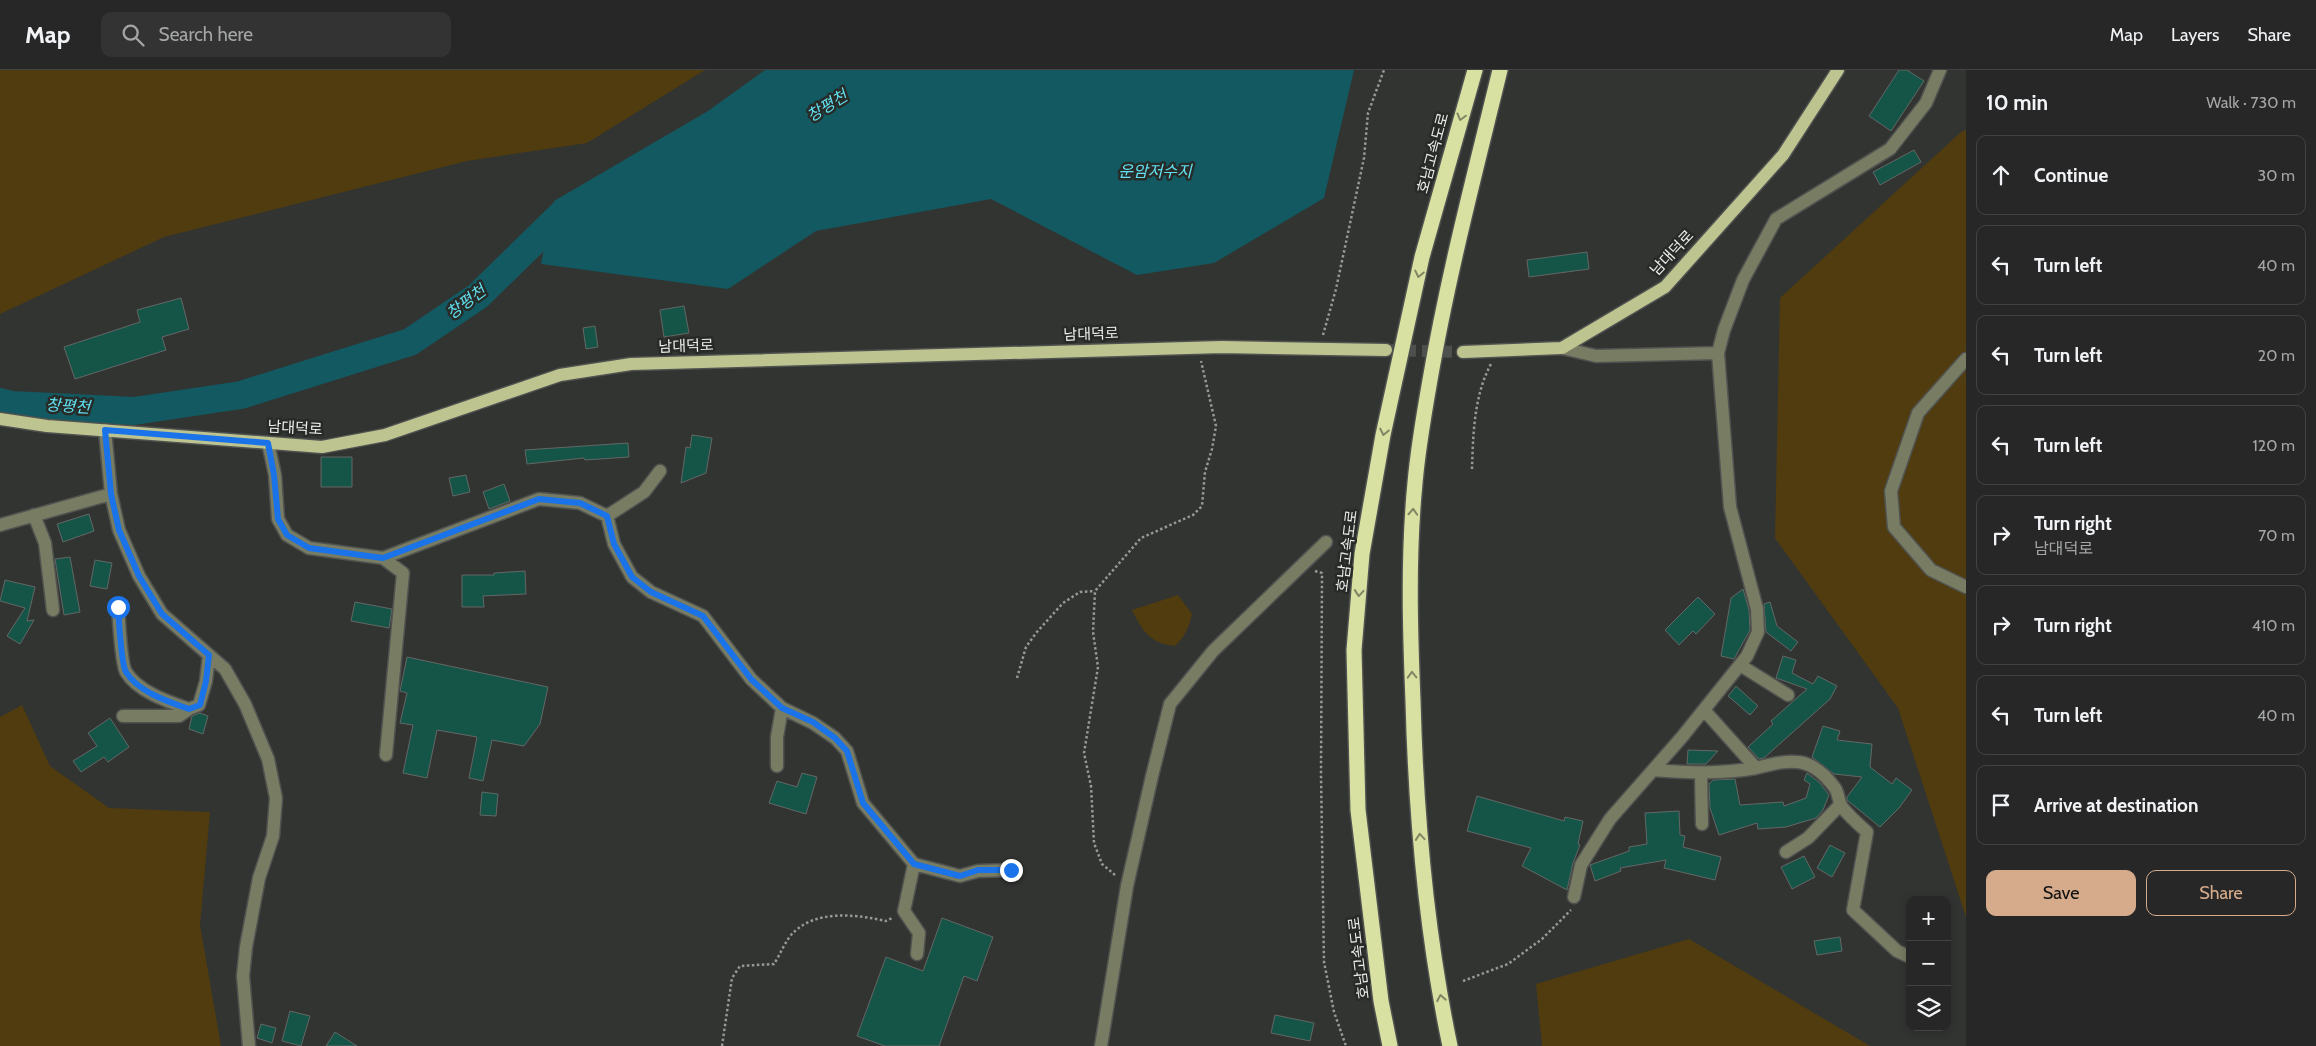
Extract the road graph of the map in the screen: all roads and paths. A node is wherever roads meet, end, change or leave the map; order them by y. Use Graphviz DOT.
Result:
graph roads {
  1 [pos="1384,70"];
  2 [pos="1475,70"];
  3 [pos="1500,70"];
  4 [pos="1838,70"];
  5 [pos="1940,70"];
  6 [pos="1199,347"];
  7 [pos="1319,348"];
  8 [pos="1562,348"];
  9 [pos="1386,350"];
  10 [pos="1499,350"];
  11 [pos="1463,352"];
  12 [pos="1718,353"];
  13 [pos="1966,359"];
  14 [pos="0,419"];
  15 [pos="105,430"];
  16 [pos="268,443"];
  17 [pos="1472,469"];
  18 [pos="660,471"];
  19 [pos="111,494"];
  20 [pos="34,515"];
  21 [pos="607,516"];
  22 [pos="0,525"];
  23 [pos="1326,542"];
  24 [pos="383,558"];
  25 [pos="1299,567"];
  26 [pos="1966,587"];
  27 [pos="1095,591"];
  28 [pos="118,607"];
  29 [pos="53,610"];
  30 [pos="209,655"];
  31 [pos="1740,664"];
  32 [pos="1017,678"];
  33 [pos="1788,695"];
  34 [pos="782,708"];
  35 [pos="189,709"];
  36 [pos="1704,710"];
  37 [pos="123,716"];
  38 [pos="386,755"];
  39 [pos="778,766"];
  40 [pos="1756,768"];
  41 [pos="1654,770"];
  42 [pos="1702,774"];
  43 [pos="1840,805"];
  44 [pos="1702,824"];
  45 [pos="1786,852"];
  46 [pos="914,864"];
  47 [pos="1011,870"];
  48 [pos="1127,886"];
  49 [pos="1574,897"];
  50 [pos="904,911"];
  51 [pos="917,954"];
  52 [pos="1906,955"];
  53 [pos="1463,981"];
  54 [pos="250,1046"];
  55 [pos="722,1046"];
  56 [pos="1101,1046"];
  57 [pos="1346,1046"];
  58 [pos="1390,1046"];
  59 [pos="1450,1046"];
  1 -- 7 [label="path"];
  2 -- 58 [label="highway, 호남고속도로, one-way"];
  59 -- 3 [label="highway, one-way"];
  4 -- 8 [label="main road, 남대덕로"];
  5 -- 12 [label="street"];
  6 -- 7 [label="main road, 남대덕로"];
  6 -- 16 [label="main road, 남대덕로"];
  6 -- 27 [label="path"];
  7 -- 9 [label="main road, 남대덕로"];
  8 -- 10 [label="main road, 남대덕로"];
  8 -- 12 [label="street"];
  10 -- 11 [label="main road, 남대덕로"];
  10 -- 17 [label="path"];
  12 -- 31 [label="street"];
  13 -- 26 [label="street"];
  14 -- 15 [label="main road, 남대덕로"];
  15 -- 16 [label="main road, 남대덕로"];
  15 -- 19 [label="street"];
  16 -- 24 [label="street"];
  18 -- 21 [label="street"];
  19 -- 20 [label="street"];
  19 -- 30 [label="street"];
  20 -- 22 [label="street"];
  20 -- 29 [label="street"];
  21 -- 24 [label="street"];
  21 -- 34 [label="street"];
  23 -- 25 [label="street"];
  24 -- 38 [label="street"];
  25 -- 48 [label="street"];
  25 -- 57 [label="path"];
  27 -- 32 [label="path"];
  27 -- 48 [label="path"];
  28 -- 35 [label="street"];
  30 -- 35 [label="street"];
  30 -- 54 [label="street"];
  31 -- 33 [label="street"];
  31 -- 36 [label="street"];
  34 -- 39 [label="street"];
  34 -- 46 [label="street"];
  35 -- 37 [label="street"];
  36 -- 40 [label="street"];
  36 -- 41 [label="street"];
  40 -- 42 [label="street"];
  40 -- 43 [label="street"];
  41 -- 42 [label="street"];
  41 -- 49 [label="street"];
  42 -- 44 [label="street"];
  43 -- 45 [label="street"];
  43 -- 52 [label="street"];
  46 -- 47 [label="street"];
  46 -- 50 [label="street"];
  48 -- 56 [label="street"];
  49 -- 53 [label="path"];
  50 -- 51 [label="street"];
  50 -- 55 [label="path"];
}
